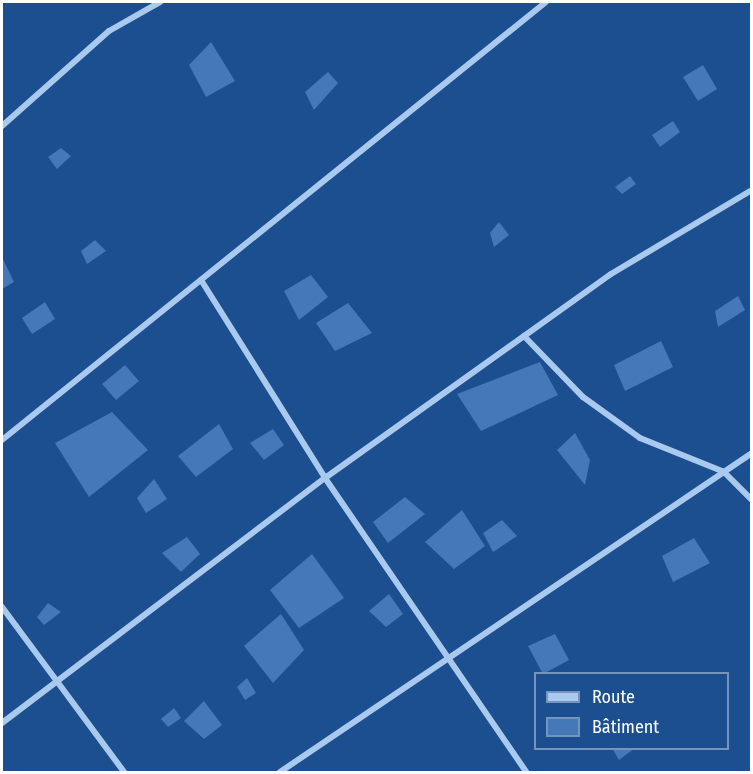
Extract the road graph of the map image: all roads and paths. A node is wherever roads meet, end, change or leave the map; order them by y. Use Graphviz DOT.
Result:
graph roads {
  1 [pos="160,2"];
  2 [pos="546,2"];
  3 [pos="2,126"];
  4 [pos="752,190"];
  5 [pos="201,280"];
  6 [pos="524,336"];
  7 [pos="2,440"];
  8 [pos="752,453"];
  9 [pos="723,472"];
  10 [pos="324,478"];
  11 [pos="752,500"];
  12 [pos="2,607"];
  13 [pos="447,658"];
  14 [pos="55,680"];
  15 [pos="2,723"];
  16 [pos="124,772"];
  17 [pos="280,772"];
  18 [pos="526,772"];
  1 -- 3 [label="street"];
  2 -- 5 [label="street"];
  4 -- 6 [label="street"];
  5 -- 7 [label="street"];
  5 -- 10 [label="street"];
  6 -- 9 [label="street"];
  6 -- 10 [label="street"];
  8 -- 9 [label="street"];
  9 -- 11 [label="street"];
  9 -- 13 [label="street"];
  10 -- 13 [label="street"];
  10 -- 14 [label="street"];
  12 -- 14 [label="street"];
  13 -- 17 [label="street"];
  13 -- 18 [label="street"];
  14 -- 15 [label="street"];
  14 -- 16 [label="street"];
}
